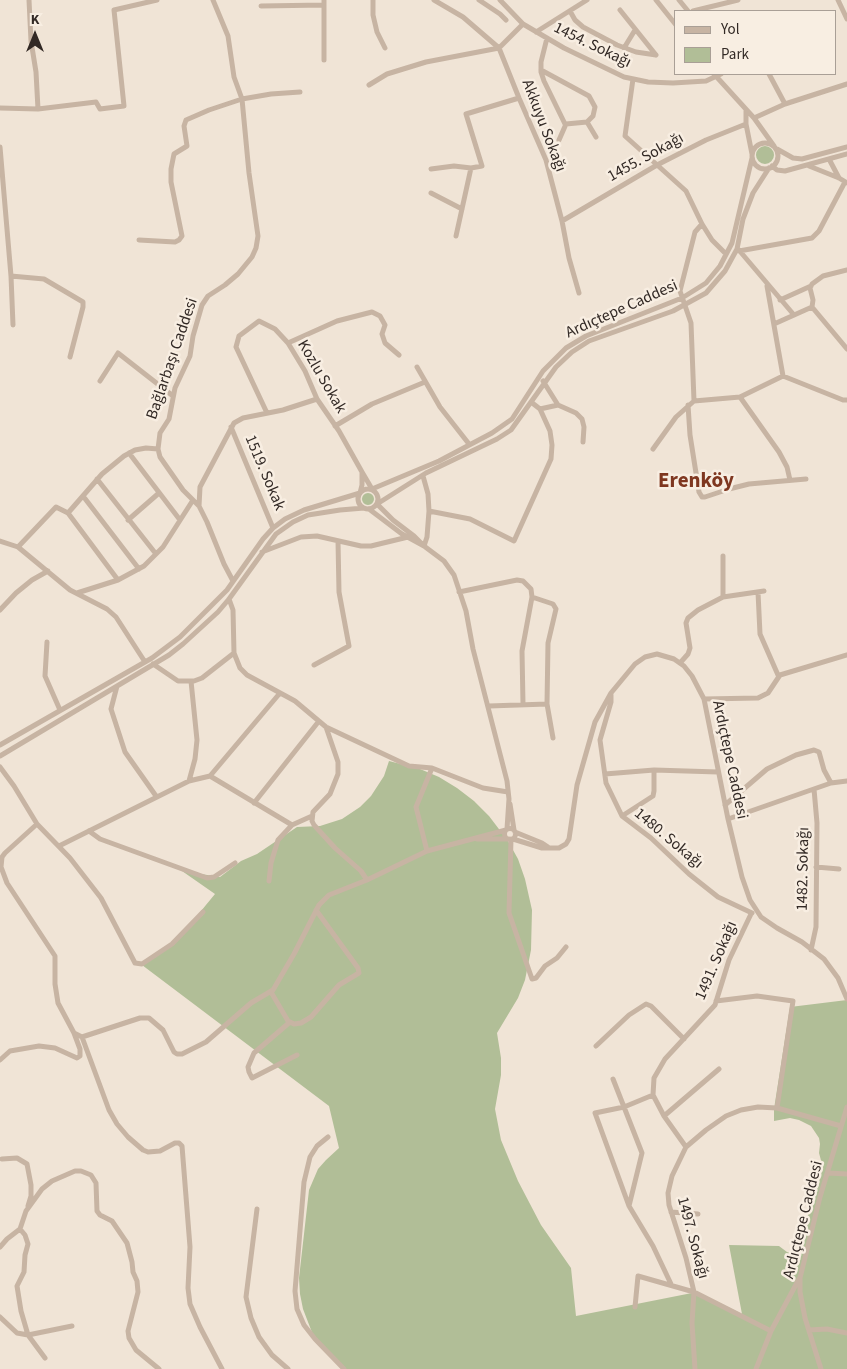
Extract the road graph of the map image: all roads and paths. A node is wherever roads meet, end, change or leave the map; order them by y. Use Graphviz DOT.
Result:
graph roads {
  1 [pos="29,0"];
  2 [pos="157,0"];
  3 [pos="213,0"];
  4 [pos="373,0"];
  5 [pos="434,0"];
  6 [pos="479,0"];
  7 [pos="500,0"];
  8 [pos="587,0"];
  9 [pos="656,0"];
  10 [pos="678,0"];
  11 [pos="738,0"];
  12 [pos="838,0"];
  13 [pos="324,3"];
  14 [pos="261,6"];
  15 [pos="620,10"];
  16 [pos="687,10"];
  17 [pos="697,10"];
  18 [pos="570,11"];
  19 [pos="673,17"];
  20 [pos="847,19"];
  21 [pos="506,20"];
  22 [pos="523,24"];
  23 [pos="636,30"];
  24 [pos="536,32"];
  25 [pos="547,38"];
  26 [pos="385,48"];
  27 [pos="499,48"];
  28 [pos="624,48"];
  29 [pos="324,60"];
  30 [pos="541,70"];
  31 [pos="717,75"];
  32 [pos="769,75"];
  33 [pos="634,79"];
  34 [pos="847,84"];
  35 [pos="369,85"];
  36 [pos="300,92"];
  37 [pos="519,98"];
  38 [pos="242,99"];
  39 [pos="785,104"];
  40 [pos="0,108"];
  41 [pos="38,109"];
  42 [pos="746,110"];
  43 [pos="754,118"];
  44 [pos="587,122"];
  45 [pos="566,124"];
  46 [pos="746,124"];
  47 [pos="596,136"];
  48 [pos="559,140"];
  49 [pos="0,147"];
  50 [pos="847,147"];
  51 [pos="775,148"];
  52 [pos="826,154"];
  53 [pos="847,154"];
  54 [pos="752,156"];
  55 [pos="829,160"];
  56 [pos="658,165"];
  57 [pos="808,166"];
  58 [pos="771,167"];
  59 [pos="471,168"];
  60 [pos="432,169"];
  61 [pos="839,178"];
  62 [pos="846,182"];
  63 [pos="431,193"];
  64 [pos="462,209"];
  65 [pos="562,221"];
  66 [pos="702,224"];
  67 [pos="456,236"];
  68 [pos="139,240"];
  69 [pos="732,243"];
  70 [pos="738,250"];
  71 [pos="726,254"];
  72 [pos="847,270"];
  73 [pos="11,276"];
  74 [pos="767,284"];
  75 [pos="810,286"];
  76 [pos="579,294"];
  77 [pos="682,298"];
  78 [pos="780,300"];
  79 [pos="685,305"];
  80 [pos="812,307"];
  81 [pos="794,316"];
  82 [pos="774,324"];
  83 [pos="13,325"];
  84 [pos="288,342"];
  85 [pos="847,349"];
  86 [pos="399,355"];
  87 [pos="70,357"];
  88 [pos="417,367"];
  89 [pos="540,376"];
  90 [pos="783,376"];
  91 [pos="100,381"];
  92 [pos="425,382"];
  93 [pos="545,384"];
  94 [pos="173,396"];
  95 [pos="740,397"];
  96 [pos="317,399"];
  97 [pos="526,399"];
  98 [pos="847,400"];
  99 [pos="694,401"];
  100 [pos="532,403"];
  101 [pos="558,405"];
  102 [pos="688,405"];
  103 [pos="540,408"];
  104 [pos="266,413"];
  105 [pos="335,426"];
  106 [pos="232,427"];
  107 [pos="583,442"];
  108 [pos="469,444"];
  109 [pos="158,449"];
  110 [pos="653,449"];
  111 [pos="129,453"];
  112 [pos="362,472"];
  113 [pos="423,476"];
  114 [pos="97,479"];
  115 [pos="806,479"];
  116 [pos="790,480"];
  117 [pos="372,489"];
  118 [pos="159,493"];
  119 [pos="360,493"];
  120 [pos="83,496"];
  121 [pos="193,500"];
  122 [pos="377,504"];
  123 [pos="199,506"];
  124 [pos="367,509"];
  125 [pos="429,511"];
  126 [pos="68,513"];
  127 [pos="128,520"];
  128 [pos="180,520"];
  129 [pos="273,528"];
  130 [pos="408,537"];
  131 [pos="338,541"];
  132 [pos="0,542"];
  133 [pos="424,546"];
  134 [pos="18,548"];
  135 [pos="262,552"];
  136 [pos="156,554"];
  137 [pos="723,556"];
  138 [pos="139,569"];
  139 [pos="48,571"];
  140 [pos="118,580"];
  141 [pos="233,581"];
  142 [pos="764,591"];
  143 [pos="460,592"];
  144 [pos="758,592"];
  145 [pos="77,594"];
  146 [pos="532,597"];
  147 [pos="722,597"];
  148 [pos="229,598"];
  149 [pos="0,610"];
  150 [pos="47,642"];
  151 [pos="234,653"];
  152 [pos="847,655"];
  153 [pos="145,662"];
  154 [pos="680,662"];
  155 [pos="153,664"];
  156 [pos="314,665"];
  157 [pos="778,675"];
  158 [pos="191,681"];
  159 [pos="117,686"];
  160 [pos="280,693"];
  161 [pos="611,693"];
  162 [pos="704,699"];
  163 [pos="523,704"];
  164 [pos="547,704"];
  165 [pos="489,706"];
  166 [pos="60,710"];
  167 [pos="319,721"];
  168 [pos="326,727"];
  169 [pos="553,738"];
  170 [pos="0,746"];
  171 [pos="0,756"];
  172 [pos="0,767"];
  173 [pos="432,768"];
  174 [pos="654,770"];
  175 [pos="718,772"];
  176 [pos="605,774"];
  177 [pos="210,776"];
  178 [pos="189,781"];
  179 [pos="847,781"];
  180 [pos="831,783"];
  181 [pos="814,789"];
  182 [pos="508,792"];
  183 [pos="156,796"];
  184 [pos="509,799"];
  185 [pos="254,802"];
  186 [pos="725,805"];
  187 [pos="312,816"];
  188 [pos="622,816"];
  189 [pos="728,819"];
  190 [pos="36,824"];
  191 [pos="292,825"];
  192 [pos="507,830"];
  193 [pos="88,831"];
  194 [pos="515,831"];
  195 [pos="474,839"];
  196 [pos="511,839"];
  197 [pos="59,846"];
  198 [pos="548,847"];
  199 [pos="426,850"];
  200 [pos="235,863"];
  201 [pos="816,867"];
  202 [pos="839,869"];
  203 [pos="1,872"];
  204 [pos="367,880"];
  205 [pos="269,881"];
  206 [pos="316,910"];
  207 [pos="203,912"];
  208 [pos="754,912"];
  209 [pos="566,947"];
  210 [pos="811,950"];
  211 [pos="838,978"];
  212 [pos="847,978"];
  213 [pos="271,992"];
  214 [pos="847,999"];
  215 [pos="716,1002"];
  216 [pos="290,1022"];
  217 [pos="74,1033"];
  218 [pos="82,1037"];
  219 [pos="684,1038"];
  220 [pos="596,1046"];
  221 [pos="296,1055"];
  222 [pos="0,1060"];
  223 [pos="719,1069"];
  224 [pos="613,1079"];
  225 [pos="653,1095"];
  226 [pos="624,1107"];
  227 [pos="847,1107"];
  228 [pos="777,1108"];
  229 [pos="664,1116"];
  230 [pos="841,1126"];
  231 [pos="328,1137"];
  232 [pos="686,1147"];
  233 [pos="2,1159"];
  234 [pos="828,1173"];
  235 [pos="847,1174"];
  236 [pos="629,1206"];
  237 [pos="257,1209"];
  238 [pos="26,1211"];
  239 [pos="671,1212"];
  240 [pos="698,1214"];
  241 [pos="20,1229"];
  242 [pos="0,1247"];
  243 [pos="800,1278"];
  244 [pos="671,1284"];
  245 [pos="694,1292"];
  246 [pos="635,1307"];
  247 [pos="0,1317"];
  248 [pos="72,1326"];
  249 [pos="809,1330"];
  250 [pos="771,1331"];
  251 [pos="847,1333"];
  252 [pos="28,1335"];
  253 [pos="45,1358"];
  254 [pos="159,1369"];
  255 [pos="222,1369"];
  256 [pos="288,1369"];
  257 [pos="344,1369"];
  258 [pos="695,1369"];
  259 [pos="756,1369"];
  260 [pos="821,1369"];
  1 -- 41 [label="street"];
  2 -- 41 [label="street"];
  3 -- 38 [label="street, Bağlarbaşı Caddesi"];
  4 -- 26 [label="street"];
  5 -- 27 [label="street, Akkuyu Sokağı"];
  6 -- 21 [label="street"];
  7 -- 22 [label="street, 1454. Sokağı"];
  8 -- 18 [label="street"];
  9 -- 19 [label="street"];
  10 -- 16 [label="street"];
  11 -- 17 [label="street"];
  12 -- 20 [label="street"];
  13 -- 14 [label="street"];
  13 -- 29 [label="street"];
  15 -- 23 [label="street"];
  18 -- 24 [label="street"];
  18 -- 28 [label="street"];
  22 -- 24 [label="street, 1454. Sokağı"];
  22 -- 27 [label="street"];
  23 -- 28 [label="street"];
  23 -- 28 [label="street"];
  24 -- 25 [label="street, 1454. Sokağı"];
  25 -- 30 [label="street"];
  25 -- 33 [label="street, 1454. Sokağı"];
  27 -- 35 [label="street"];
  27 -- 37 [label="street, Akkuyu Sokağı"];
  30 -- 44 [label="street"];
  30 -- 45 [label="street"];
  31 -- 33 [label="street, 1454. Sokağı"];
  31 -- 42 [label="street"];
  32 -- 39 [label="street"];
  33 -- 56 [label="street"];
  34 -- 39 [label="street"];
  36 -- 38 [label="street"];
  37 -- 59 [label="street"];
  37 -- 65 [label="street, Akkuyu Sokağı"];
  38 -- 68 [label="street"];
  38 -- 94 [label="street, Bağlarbaşı Caddesi"];
  39 -- 43 [label="street"];
  40 -- 41 [label="street"];
  42 -- 43 [label="street"];
  42 -- 46 [label="street"];
  43 -- 51 [label="street"];
  44 -- 45 [label="street"];
  44 -- 47 [label="street"];
  45 -- 48 [label="street"];
  46 -- 54 [label="street"];
  46 -- 56 [label="street, 1455. Sokağı"];
  49 -- 73 [label="street"];
  50 -- 52 [label="street"];
  51 -- 52 [label="street"];
  51 -- 54 [label="street"];
  51 -- 58 [label="street"];
  52 -- 55 [label="street"];
  53 -- 55 [label="street"];
  54 -- 58 [label="street"];
  54 -- 69 [label="street, Ardıçtepe Caddesi"];
  55 -- 57 [label="street"];
  55 -- 61 [label="street"];
  56 -- 65 [label="street, 1455. Sokağı"];
  56 -- 66 [label="street"];
  57 -- 58 [label="street"];
  57 -- 61 [label="street"];
  58 -- 70 [label="street"];
  59 -- 60 [label="street"];
  59 -- 64 [label="street"];
  61 -- 62 [label="street"];
  62 -- 70 [label="street"];
  63 -- 64 [label="street"];
  64 -- 67 [label="street"];
  65 -- 76 [label="street, Akkuyu Sokağı"];
  66 -- 71 [label="street"];
  66 -- 77 [label="street"];
  69 -- 70 [label="street"];
  69 -- 71 [label="street, Ardıçtepe Caddesi"];
  70 -- 74 [label="street"];
  70 -- 79 [label="street"];
  71 -- 77 [label="street, Ardıçtepe Caddesi"];
  72 -- 75 [label="street"];
  73 -- 83 [label="street"];
  73 -- 87 [label="street"];
  74 -- 78 [label="street"];
  74 -- 82 [label="street"];
  75 -- 78 [label="street"];
  75 -- 80 [label="street"];
  77 -- 79 [label="street"];
  77 -- 89 [label="street, Ardıçtepe Caddesi"];
  78 -- 81 [label="street"];
  79 -- 93 [label="street"];
  79 -- 99 [label="street"];
  80 -- 81 [label="street"];
  80 -- 85 [label="street"];
  81 -- 82 [label="street"];
  82 -- 90 [label="street"];
  84 -- 86 [label="street"];
  84 -- 96 [label="street, Kozlu Sokak"];
  84 -- 104 [label="street, Kozlu Sokak"];
  88 -- 92 [label="street"];
  89 -- 93 [label="street"];
  89 -- 97 [label="street, Ardıçtepe Caddesi"];
  90 -- 95 [label="street"];
  90 -- 98 [label="street"];
  91 -- 94 [label="street"];
  92 -- 105 [label="street"];
  92 -- 108 [label="street"];
  93 -- 100 [label="street"];
  93 -- 101 [label="street"];
  94 -- 109 [label="street, Bağlarbaşı Caddesi"];
  95 -- 99 [label="street"];
  95 -- 116 [label="street"];
  96 -- 104 [label="street"];
  96 -- 105 [label="street, Kozlu Sokak"];
  97 -- 100 [label="street"];
  97 -- 108 [label="street, Ardıçtepe Caddesi"];
  99 -- 102 [label="street"];
  100 -- 103 [label="street"];
  100 -- 113 [label="street"];
  101 -- 103 [label="street"];
  101 -- 107 [label="street"];
  102 -- 110 [label="street"];
  102 -- 116 [label="street"];
  103 -- 125 [label="street"];
  104 -- 106 [label="street"];
  105 -- 112 [label="street, Kozlu Sokak"];
  106 -- 123 [label="street"];
  106 -- 129 [label="street, 1519. Sokak"];
  108 -- 117 [label="street, Ardıçtepe Caddesi"];
  109 -- 111 [label="street"];
  109 -- 121 [label="street"];
  111 -- 114 [label="street"];
  111 -- 118 [label="street"];
  112 -- 117 [label="street, Kozlu Sokak"];
  112 -- 119 [label="street"];
  113 -- 122 [label="street"];
  113 -- 125 [label="street"];
  114 -- 120 [label="street"];
  114 -- 127 [label="street"];
  115 -- 116 [label="street"];
  117 -- 119 [label="street"];
  117 -- 122 [label="street"];
  118 -- 127 [label="street"];
  118 -- 128 [label="street"];
  119 -- 124 [label="street"];
  119 -- 129 [label="street"];
  120 -- 126 [label="street"];
  120 -- 138 [label="street"];
  121 -- 123 [label="street"];
  121 -- 128 [label="street"];
  122 -- 124 [label="street"];
  122 -- 133 [label="street"];
  123 -- 141 [label="street"];
  124 -- 130 [label="street"];
  124 -- 135 [label="street"];
  125 -- 133 [label="street"];
  126 -- 134 [label="street"];
  126 -- 140 [label="street"];
  127 -- 136 [label="street"];
  128 -- 136 [label="street"];
  129 -- 141 [label="street"];
  130 -- 131 [label="street"];
  130 -- 133 [label="street"];
  131 -- 135 [label="street"];
  131 -- 156 [label="street"];
  132 -- 134 [label="street"];
  133 -- 143 [label="street"];
  134 -- 139 [label="street"];
  135 -- 148 [label="street"];
  136 -- 138 [label="street"];
  137 -- 147 [label="street"];
  138 -- 140 [label="street"];
  139 -- 145 [label="street"];
  139 -- 149 [label="street"];
  140 -- 145 [label="street"];
  141 -- 153 [label="street"];
  142 -- 144 [label="street"];
  143 -- 146 [label="street"];
  143 -- 165 [label="street"];
  144 -- 147 [label="street"];
  144 -- 157 [label="street"];
  145 -- 153 [label="street"];
  146 -- 163 [label="street"];
  146 -- 164 [label="street"];
  147 -- 154 [label="street"];
  148 -- 151 [label="street"];
  148 -- 155 [label="street"];
  150 -- 166 [label="street"];
  151 -- 158 [label="street"];
  151 -- 160 [label="street"];
  152 -- 157 [label="street"];
  153 -- 166 [label="street"];
  154 -- 161 [label="street"];
  154 -- 162 [label="street, Ardıçtepe Caddesi"];
  155 -- 158 [label="street"];
  155 -- 159 [label="street"];
  157 -- 162 [label="street"];
  158 -- 178 [label="street"];
  159 -- 171 [label="street"];
  159 -- 183 [label="street"];
  160 -- 167 [label="street"];
  160 -- 177 [label="street"];
  161 -- 176 [label="street, 1480. Sokağı"];
  161 -- 198 [label="street"];
  162 -- 175 [label="street, Ardıçtepe Caddesi"];
  163 -- 164 [label="street"];
  163 -- 165 [label="street"];
  164 -- 169 [label="street"];
  165 -- 182 [label="street"];
  166 -- 170 [label="street"];
  167 -- 168 [label="street"];
  167 -- 185 [label="street"];
  168 -- 173 [label="street"];
  168 -- 187 [label="street"];
  172 -- 190 [label="street"];
  173 -- 182 [label="street"];
  173 -- 199 [label="street"];
  174 -- 175 [label="street"];
  174 -- 176 [label="street"];
  174 -- 188 [label="street"];
  175 -- 186 [label="street, Ardıçtepe Caddesi"];
  176 -- 188 [label="street, 1480. Sokağı"];
  177 -- 178 [label="street"];
  177 -- 185 [label="street"];
  178 -- 183 [label="street"];
  179 -- 180 [label="street"];
  180 -- 181 [label="street"];
  180 -- 186 [label="street"];
  181 -- 189 [label="street"];
  181 -- 201 [label="street, 1482. Sokağı"];
  182 -- 184 [label="street"];
  183 -- 193 [label="street"];
  184 -- 192 [label="street"];
  184 -- 194 [label="street"];
  185 -- 191 [label="street"];
  186 -- 189 [label="street, Ardıçtepe Caddesi"];
  187 -- 191 [label="street"];
  187 -- 204 [label="street"];
  188 -- 208 [label="street, 1480. Sokağı"];
  189 -- 208 [label="street, Ardıçtepe Caddesi"];
  190 -- 197 [label="street"];
  190 -- 203 [label="street"];
  191 -- 205 [label="street"];
  192 -- 194 [label="street"];
  192 -- 195 [label="street"];
  192 -- 196 [label="street"];
  193 -- 197 [label="street"];
  193 -- 200 [label="street"];
  194 -- 196 [label="street"];
  194 -- 198 [label="street"];
  195 -- 196 [label="street"];
  195 -- 199 [label="street"];
  196 -- 198 [label="street"];
  196 -- 209 [label="street"];
  197 -- 207 [label="street"];
  199 -- 204 [label="street"];
  201 -- 202 [label="street"];
  201 -- 210 [label="street, 1482. Sokağı"];
  203 -- 217 [label="street"];
  204 -- 206 [label="street"];
  206 -- 213 [label="street"];
  206 -- 216 [label="street"];
  208 -- 210 [label="street, Ardıçtepe Caddesi"];
  208 -- 215 [label="street, 1491. Sokağı"];
  210 -- 211 [label="street, Ardıçtepe Caddesi"];
  211 -- 212 [label="street"];
  211 -- 214 [label="street, Ardıçtepe Caddesi"];
  213 -- 216 [label="street"];
  213 -- 218 [label="street"];
  215 -- 219 [label="street, 1491. Sokağı"];
  215 -- 228 [label="street"];
  216 -- 221 [label="street"];
  217 -- 218 [label="street"];
  217 -- 222 [label="street"];
  218 -- 255 [label="street"];
  219 -- 220 [label="street"];
  219 -- 225 [label="street, 1491. Sokağı"];
  223 -- 229 [label="street"];
  224 -- 226 [label="street"];
  225 -- 226 [label="street"];
  225 -- 229 [label="street"];
  226 -- 236 [label="street"];
  226 -- 236 [label="street"];
  227 -- 230 [label="street, Ardıçtepe Caddesi"];
  228 -- 230 [label="street"];
  228 -- 232 [label="street"];
  229 -- 232 [label="street"];
  230 -- 234 [label="street, Ardıçtepe Caddesi"];
  231 -- 257 [label="street"];
  232 -- 239 [label="street, 1497. Sokağı"];
  233 -- 238 [label="street"];
  234 -- 235 [label="street"];
  234 -- 243 [label="street, Ardıçtepe Caddesi"];
  236 -- 244 [label="street"];
  237 -- 256 [label="street"];
  238 -- 241 [label="street"];
  238 -- 254 [label="street"];
  239 -- 240 [label="street"];
  239 -- 245 [label="street, 1497. Sokağı"];
  241 -- 242 [label="street"];
  241 -- 252 [label="street"];
  243 -- 249 [label="street, Ardıçtepe Caddesi"];
  243 -- 250 [label="street"];
  244 -- 245 [label="street"];
  244 -- 246 [label="street"];
  245 -- 250 [label="street"];
  245 -- 258 [label="street, 1497. Sokağı"];
  247 -- 252 [label="street"];
  248 -- 252 [label="street"];
  249 -- 251 [label="street"];
  249 -- 260 [label="street, Ardıçtepe Caddesi"];
  250 -- 259 [label="street"];
  252 -- 253 [label="street"];
}
